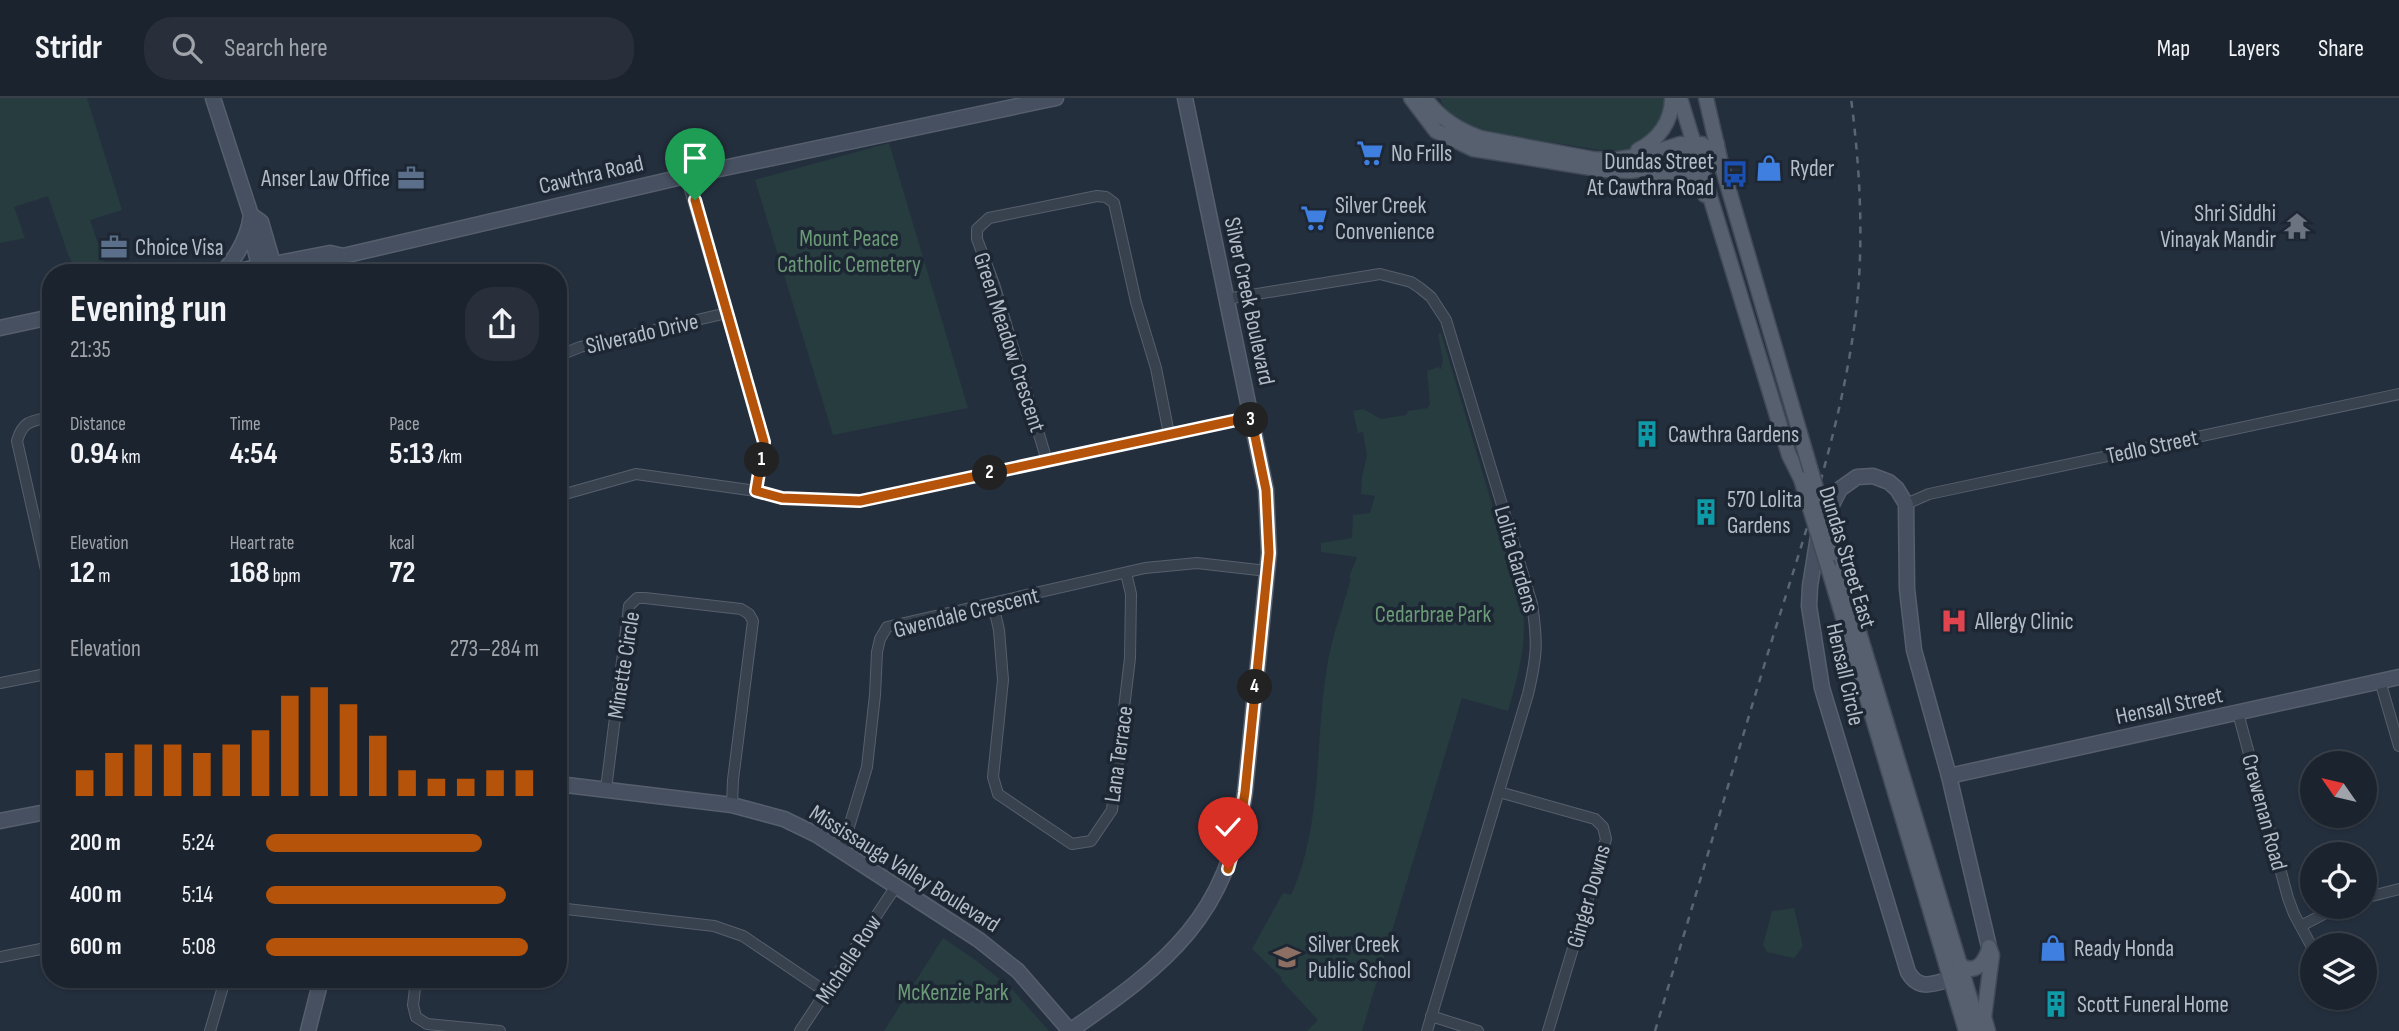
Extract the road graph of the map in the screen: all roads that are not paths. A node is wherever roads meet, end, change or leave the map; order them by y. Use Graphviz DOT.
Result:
graph roads {
  1 [pos="213,98"];
  2 [pos="1055,98"];
  3 [pos="1185,98"];
  4 [pos="1435,98"];
  5 [pos="1672,98"];
  6 [pos="1680,98"];
  7 [pos="1706,98"];
  8 [pos="1415,99"];
  9 [pos="1439,115"];
  10 [pos="1717,144"];
  11 [pos="1695,149"];
  12 [pos="1624,157"];
  13 [pos="1630,171"];
  14 [pos="687,176"];
  15 [pos="250,220"];
  16 [pos="1720,231"];
  17 [pos="343,256"];
  18 [pos="230,264"];
  19 [pos="266,264"];
  20 [pos="287,264"];
  21 [pos="336,264"];
  22 [pos="1226,299"];
  23 [pos="727,313"];
  24 [pos="42,319"];
  25 [pos="0,328"];
  26 [pos="567,353"];
  27 [pos="2399,394"];
  28 [pos="1251,417"];
  29 [pos="42,419"];
  30 [pos="1169,434"];
  31 [pos="1047,461"];
  32 [pos="756,491"];
  33 [pos="567,493"];
  34 [pos="1906,504"];
  35 [pos="42,552"];
  36 [pos="1267,571"];
  37 [pos="1126,573"];
  38 [pos="993,604"];
  39 [pos="42,675"];
  40 [pos="2399,677"];
  41 [pos="2380,681"];
  42 [pos="0,683"];
  43 [pos="2238,713"];
  44 [pos="2399,746"];
  45 [pos="1949,776"];
  46 [pos="567,785"];
  47 [pos="606,789"];
  48 [pos="1499,792"];
  49 [pos="732,805"];
  50 [pos="42,813"];
  51 [pos="0,821"];
  52 [pos="842,850"];
  53 [pos="896,886"];
  54 [pos="2399,889"];
  55 [pos="2377,895"];
  56 [pos="567,909"];
  57 [pos="2314,919"];
  58 [pos="2301,926"];
  59 [pos="2305,933"];
  60 [pos="1989,947"];
  61 [pos="42,949"];
  62 [pos="0,957"];
  63 [pos="1959,964"];
  64 [pos="1951,979"];
  65 [pos="223,988"];
  66 [pos="319,988"];
  67 [pos="415,988"];
  68 [pos="826,992"];
  69 [pos="1431,1016"];
  70 [pos="210,1031"];
  71 [pos="308,1031"];
  72 [pos="500,1031"];
  73 [pos="800,1031"];
  74 [pos="1070,1031"];
  75 [pos="1427,1031"];
  76 [pos="1478,1031"];
  77 [pos="1548,1031"];
  78 [pos="1966,1031"];
  79 [pos="1980,1031"];
  80 [pos="1988,1031"];
  1 -- 15 [label="street"];
  2 -- 14 [label="street, Cawthra Road"];
  3 -- 22 [label="street, Silver Creek Boulevard"];
  4 -- 9 [label="main road"];
  5 -- 12 [label="main road"];
  6 -- 11 [label="main road, Dundas Street East"];
  7 -- 10 [label="main road, Dundas Street East"];
  8 -- 9 [label="main road"];
  8 -- 13 [label="main road"];
  9 -- 12 [label="main road"];
  10 -- 11 [label="main road"];
  10 -- 63 [label="main road, Dundas Street East, bridge"];
  11 -- 12 [label="main road"];
  11 -- 13 [label="main road"];
  11 -- 16 [label="main road, Dundas Street East"];
  13 -- 16 [label="main road"];
  14 -- 17 [label="street, Cawthra Road"];
  14 -- 23 [label="street"];
  15 -- 18 [label="street"];
  15 -- 19 [label="street"];
  16 -- 64 [label="main road, Dundas Street East, bridge"];
  17 -- 20 [label="street, Cawthra Road"];
  17 -- 21 [label="street, Cawthra Road"];
  22 -- 28 [label="street, Silver Creek Boulevard"];
  22 -- 48 [label="street, Lolita Gardens"];
  23 -- 26 [label="street, Silverado Drive"];
  23 -- 32 [label="street"];
  24 -- 25 [label="street"];
  27 -- 34 [label="street, Tedlo Street"];
  28 -- 30 [label="street"];
  28 -- 36 [label="street, Silver Creek Boulevard"];
  29 -- 35 [label="street"];
  30 -- 31 [label="street"];
  30 -- 31 [label="street, Green Meadow Crescent"];
  31 -- 32 [label="street"];
  32 -- 33 [label="street"];
  34 -- 45 [label="street"];
  34 -- 64 [label="street, Hensall Circle"];
  36 -- 37 [label="street, Gwendale Crescent"];
  36 -- 74 [label="street, Silver Creek Boulevard"];
  37 -- 38 [label="street, Gwendale Crescent"];
  37 -- 38 [label="street, Lana Terrace"];
  38 -- 52 [label="street, Gwendale Crescent"];
  39 -- 42 [label="street"];
  40 -- 41 [label="street, Hensall Street"];
  41 -- 43 [label="street, Hensall Street"];
  41 -- 44 [label="street"];
  43 -- 45 [label="street, Hensall Street"];
  43 -- 58 [label="street, Crewenan Road"];
  45 -- 60 [label="street"];
  46 -- 47 [label="street, Mississauga Valley Boulevard"];
  47 -- 49 [label="street, Mississauga Valley Boulevard"];
  47 -- 49 [label="street, Minette Circle"];
  48 -- 69 [label="street, Lolita Gardens"];
  48 -- 77 [label="street, Ginger Downs"];
  49 -- 52 [label="street, Mississauga Valley Boulevard"];
  50 -- 51 [label="street"];
  52 -- 53 [label="street, Mississauga Valley Boulevard"];
  53 -- 68 [label="street, Michelle Row"];
  53 -- 74 [label="street, Mississauga Valley Boulevard"];
  54 -- 55 [label="street"];
  56 -- 68 [label="street"];
  57 -- 58 [label="street"];
  58 -- 59 [label="street, Crewenan Road"];
  60 -- 63 [label="main road"];
  60 -- 80 [label="main road"];
  61 -- 62 [label="street"];
  63 -- 79 [label="main road, Dundas Street East"];
  64 -- 78 [label="main road, Dundas Street East"];
  65 -- 70 [label="street"];
  66 -- 71 [label="street"];
  67 -- 72 [label="street"];
  68 -- 73 [label="street, Michelle Row"];
  69 -- 75 [label="street, Lolita Gardens"];
  69 -- 76 [label="street"];
}
